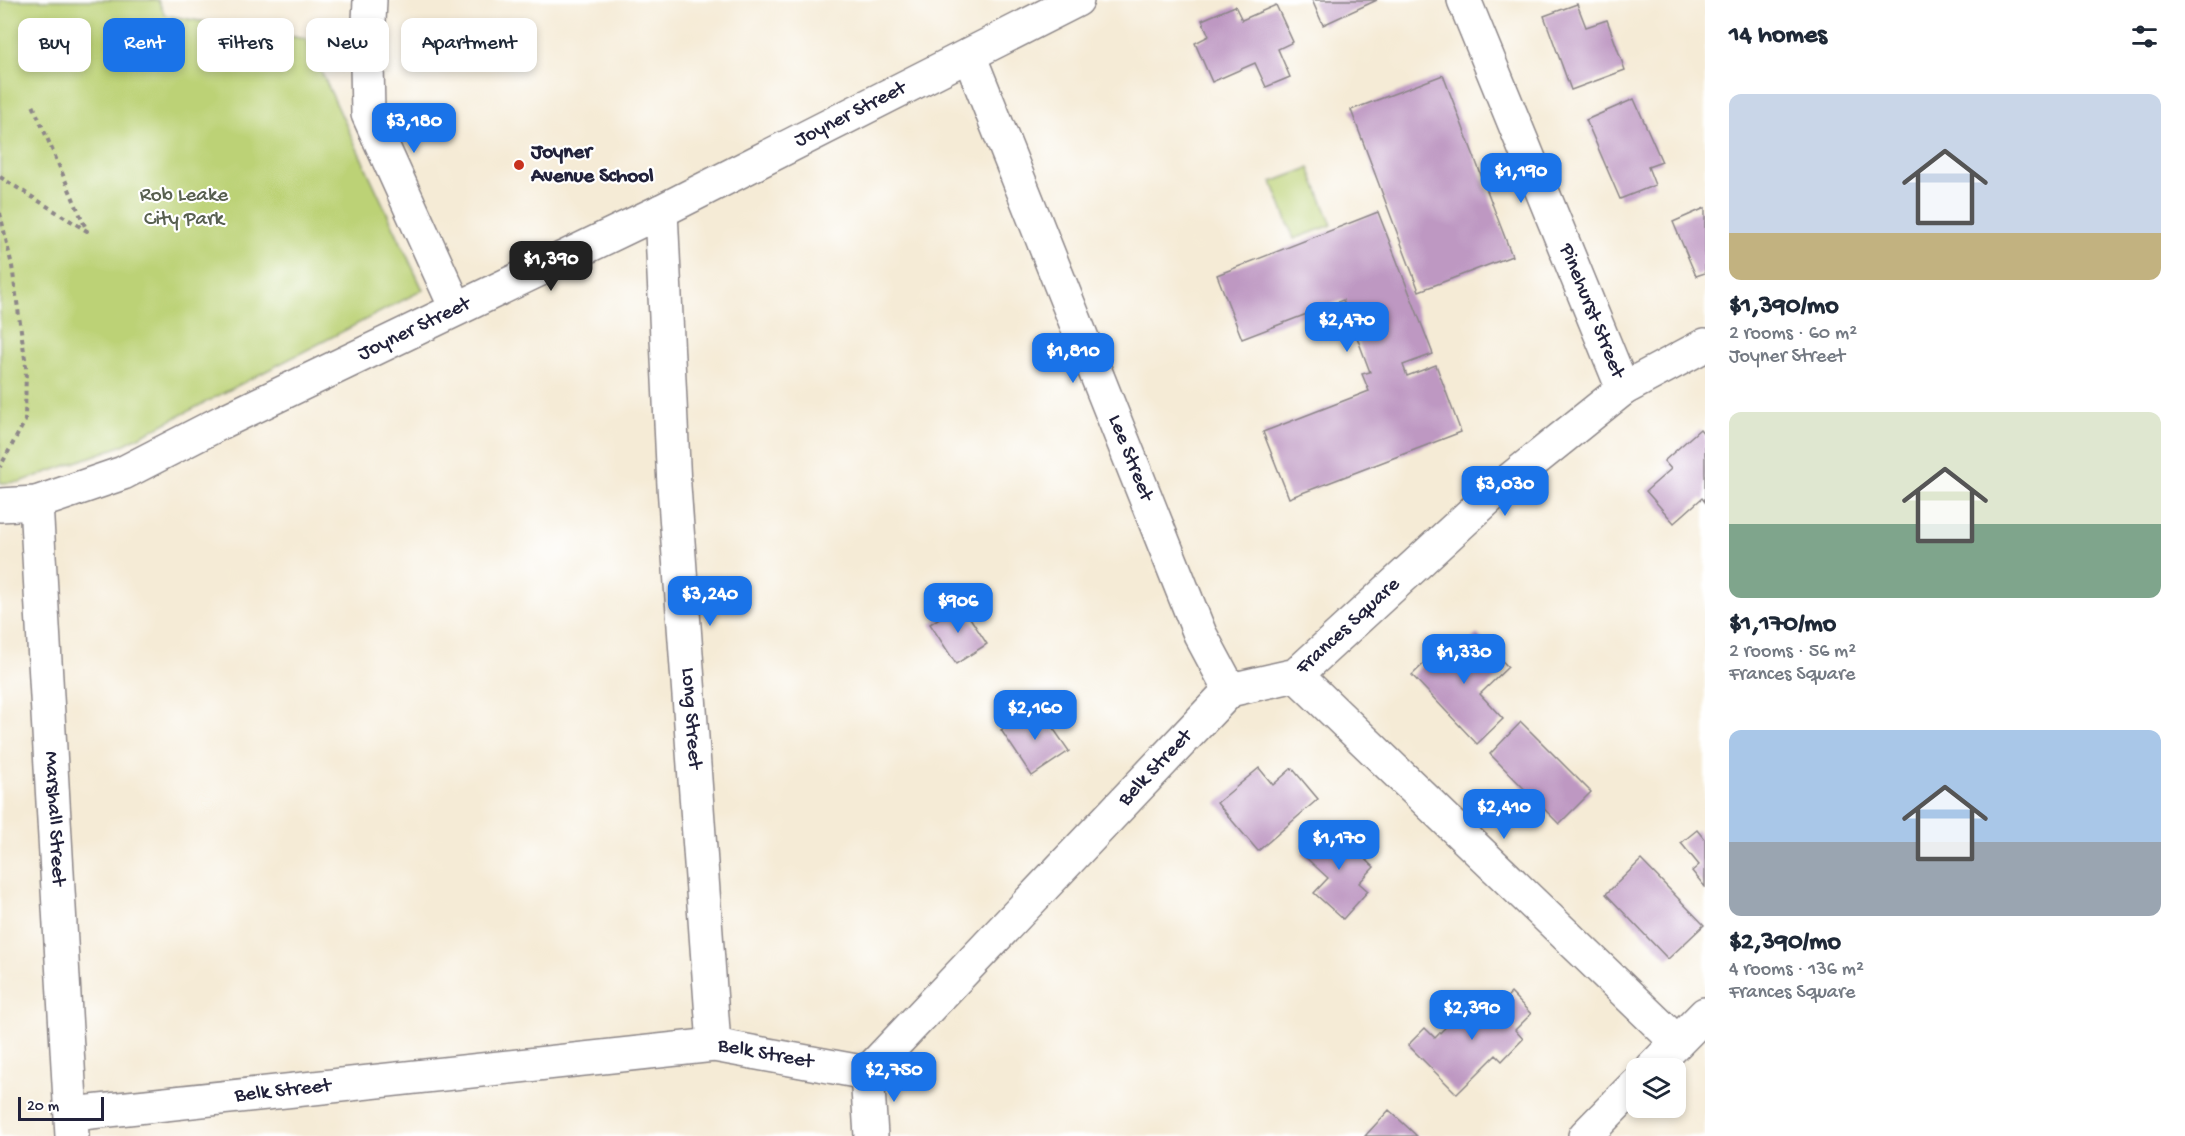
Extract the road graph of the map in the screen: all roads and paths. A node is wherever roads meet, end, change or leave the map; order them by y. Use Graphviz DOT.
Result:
graph roads {
  1 [pos="370,0"];
  2 [pos="1464,0"];
  3 [pos="1060,4"];
  4 [pos="969,54"];
  5 [pos="33,105"];
  6 [pos="0,177"];
  7 [pos="661,211"];
  8 [pos="0,213"];
  9 [pos="456,308"];
  10 [pos="1705,345"];
  11 [pos="1623,389"];
  12 [pos="0,467"];
  13 [pos="36,503"];
  14 [pos="0,506"];
  15 [pos="1296,675"];
  16 [pos="1230,690"];
  17 [pos="1705,1014"];
  18 [pos="1677,1042"];
  19 [pos="714,1045"];
  20 [pos="1662,1058"];
  21 [pos="867,1073"];
  22 [pos="1626,1094"];
  23 [pos="72,1125"];
  24 [pos="871,1136"];
  25 [pos="1586,1136"];
  1 -- 9 [label="street"];
  2 -- 11 [label="street, Pinehurst Street"];
  3 -- 4 [label="street, Joyner Street"];
  4 -- 7 [label="street, Joyner Street"];
  4 -- 16 [label="street, Lee Street"];
  5 -- 6 [label="path"];
  7 -- 9 [label="street, Joyner Street"];
  7 -- 19 [label="street, Long Street"];
  8 -- 12 [label="path"];
  9 -- 13 [label="street, Joyner Street"];
  10 -- 11 [label="street, Frances Square"];
  11 -- 15 [label="street, Frances Square"];
  13 -- 14 [label="street, Joyner Street"];
  13 -- 23 [label="street, Marshall Street"];
  15 -- 16 [label="street"];
  15 -- 18 [label="street, Frances Square"];
  16 -- 21 [label="street, Belk Street"];
  17 -- 18 [label="street"];
  18 -- 20 [label="street"];
  19 -- 21 [label="street, Belk Street"];
  19 -- 23 [label="street, Belk Street"];
  21 -- 24 [label="street"];
  22 -- 25 [label="street"];
}
